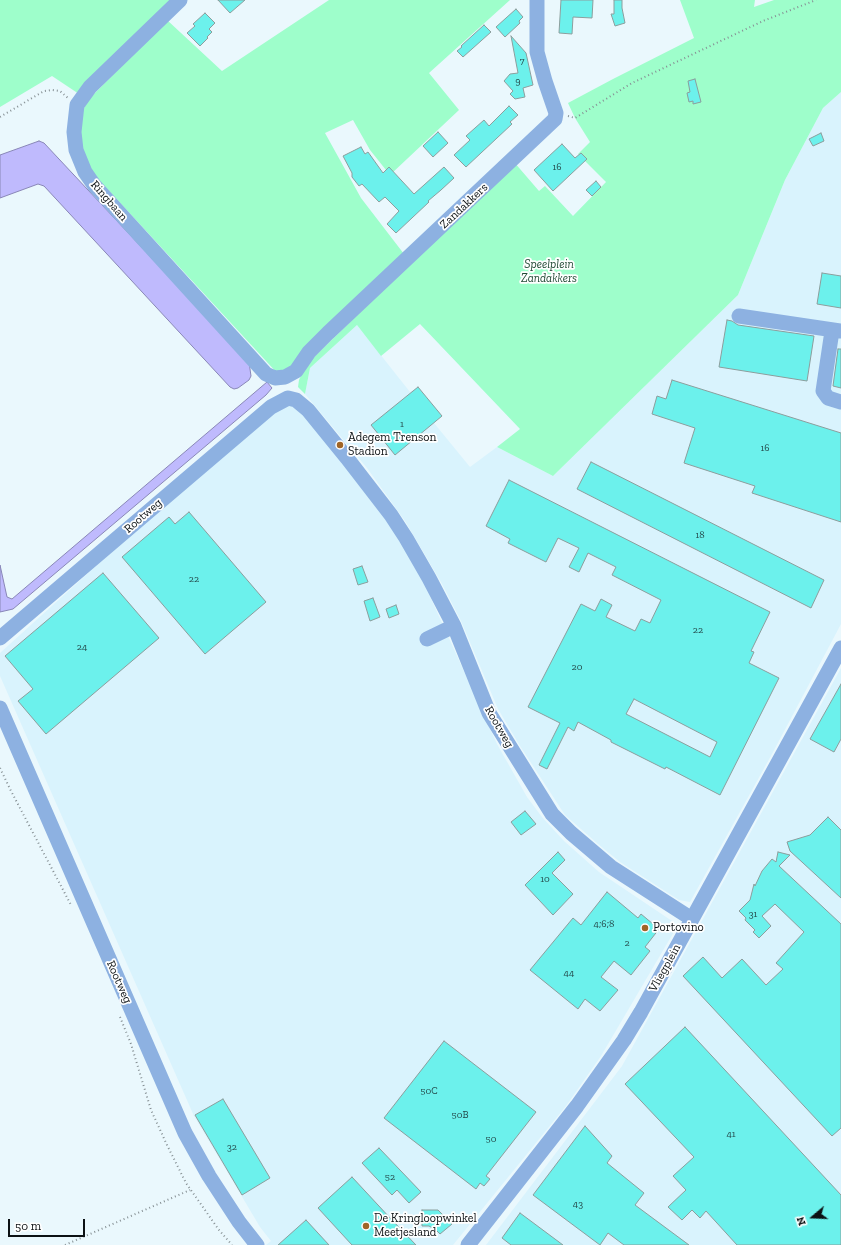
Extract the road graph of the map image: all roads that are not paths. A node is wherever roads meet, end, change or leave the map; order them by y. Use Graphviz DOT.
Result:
graph roads {
  1 [pos="180,0"];
  2 [pos="537,0"];
  3 [pos="739,316"];
  4 [pos="836,331"];
  5 [pos="286,377"];
  6 [pos="841,402"];
  7 [pos="454,626"];
  8 [pos="0,638"];
  9 [pos="427,639"];
  10 [pos="841,648"];
  11 [pos="0,708"];
  12 [pos="692,919"];
  13 [pos="257,1245"];
  14 [pos="468,1245"];
  1 -- 5 [label="street, Ringbaan"];
  2 -- 5 [label="street, Zandakkers"];
  3 -- 4 [label="street"];
  4 -- 6 [label="street"];
  7 -- 8 [label="street, Rootweg"];
  7 -- 9 [label="street"];
  7 -- 12 [label="street, Rootweg"];
  10 -- 12 [label="street, Vliegplein"];
  11 -- 13 [label="street, Rootweg"];
  12 -- 14 [label="street, Vliegplein"];
}
